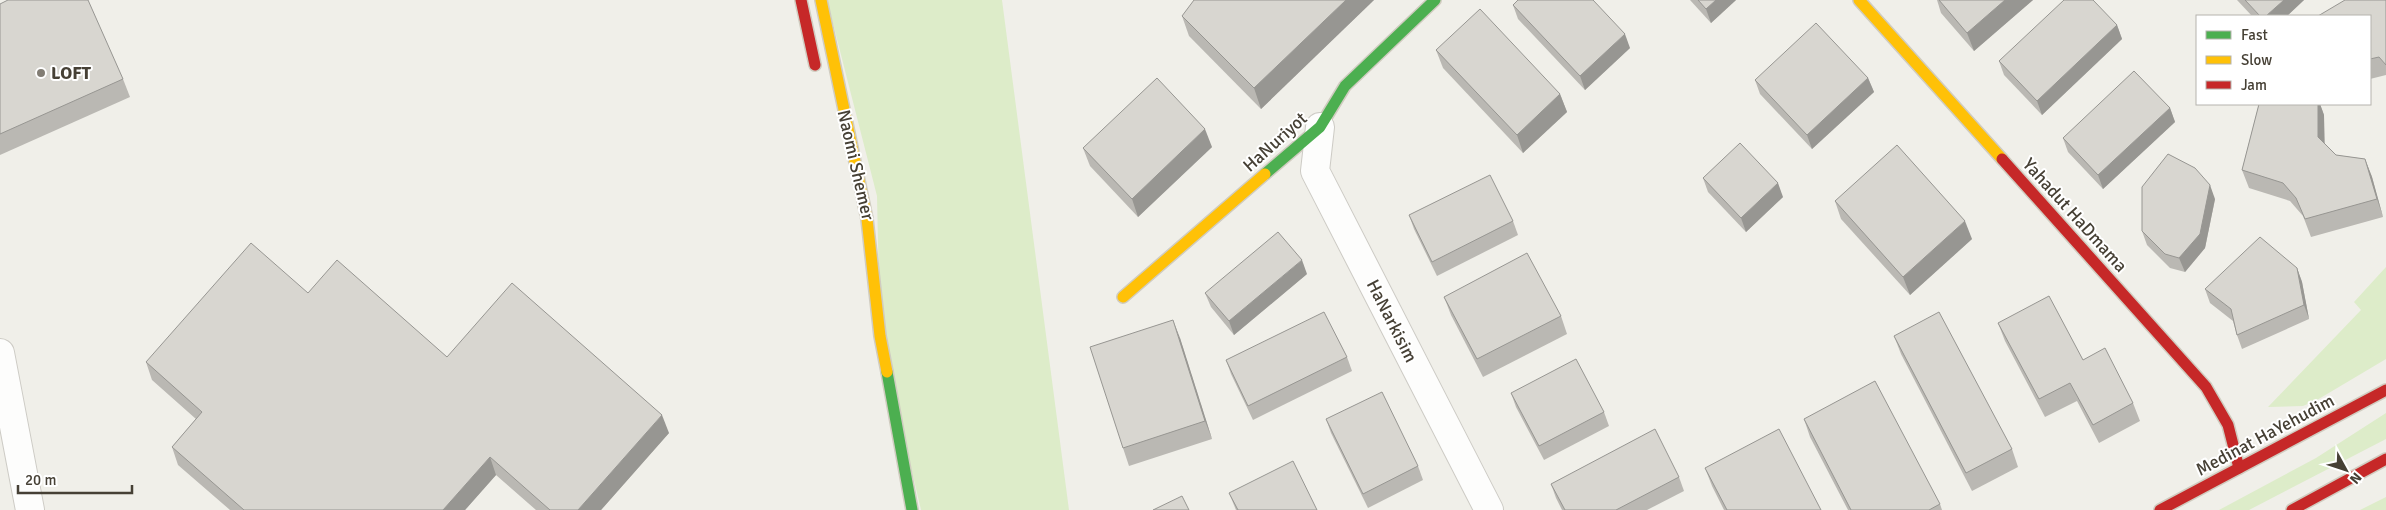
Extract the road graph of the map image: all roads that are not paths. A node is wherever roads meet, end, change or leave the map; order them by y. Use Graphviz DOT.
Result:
graph roads {
  1 [pos="801,0"];
  2 [pos="821,0"];
  3 [pos="1435,0"];
  4 [pos="1859,0"];
  5 [pos="818,75"];
  6 [pos="1320,127"];
  7 [pos="859,254"];
  8 [pos="1124,297"];
  9 [pos="880,336"];
  10 [pos="0,353"];
  11 [pos="2386,390"];
  12 [pos="2386,459"];
  13 [pos="2239,468"];
  14 [pos="30,510"];
  15 [pos="912,510"];
  16 [pos="1489,510"];
  17 [pos="2160,510"];
  18 [pos="2292,510"];
  1 -- 5 [label="street"];
  2 -- 9 [label="street, Naomi Shemer"];
  3 -- 6 [label="street, HaNuriyot"];
  4 -- 13 [label="street, Yahadut HaDmama"];
  6 -- 8 [label="street, HaNuriyot"];
  6 -- 16 [label="street, HaNarkisim"];
  7 -- 9 [label="street, Naomi Shemer"];
  9 -- 15 [label="street, Naomi Shemer"];
  10 -- 14 [label="street"];
  11 -- 13 [label="street, Medinat HaYehudim"];
  12 -- 18 [label="street"];
  13 -- 17 [label="street, Medinat HaYehudim"];
}
